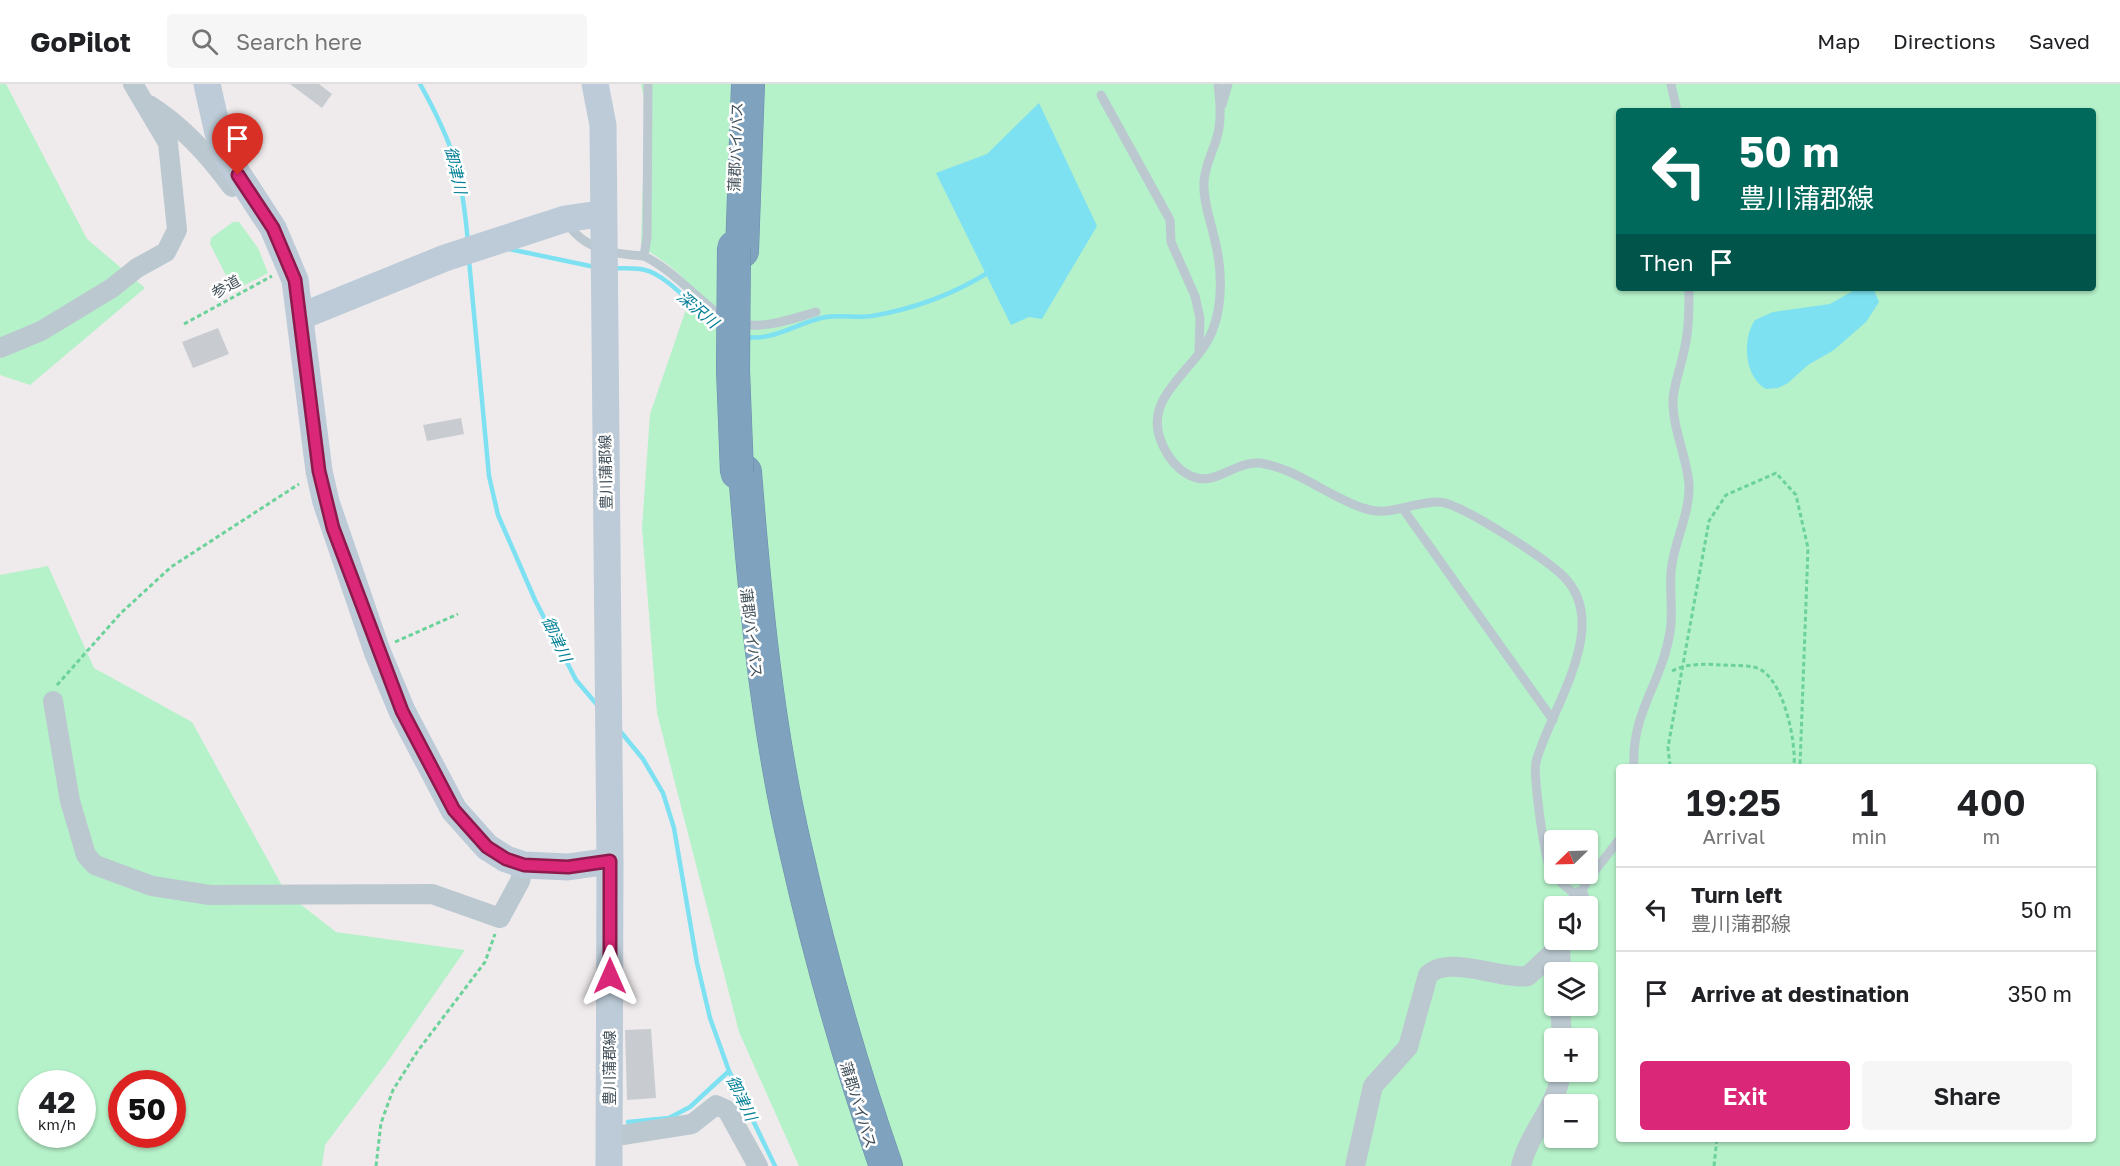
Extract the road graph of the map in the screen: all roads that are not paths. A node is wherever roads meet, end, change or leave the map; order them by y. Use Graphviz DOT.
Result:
graph roads {
  1 [pos="133,84"];
  2 [pos="207,84"];
  3 [pos="595,84"];
  4 [pos="648,84"];
  5 [pos="738,84"];
  6 [pos="748,84"];
  7 [pos="1218,84"];
  8 [pos="1228,84"];
  9 [pos="1671,84"];
  10 [pos="1101,95"];
  11 [pos="144,102"];
  12 [pos="1676,108"];
  13 [pos="1221,109"];
  14 [pos="599,214"];
  15 [pos="565,219"];
  16 [pos="273,228"];
  17 [pos="738,249"];
  18 [pos="644,256"];
  19 [pos="1689,291"];
  20 [pos="816,312"];
  21 [pos="302,316"];
  22 [pos="0,348"];
  23 [pos="1198,355"];
  24 [pos="741,473"];
  25 [pos="1403,509"];
  26 [pos="53,701"];
  27 [pos="1553,720"];
  28 [pos="1634,764"];
  29 [pos="1616,843"];
  30 [pos="610,861"];
  31 [pos="524,865"];
  32 [pos="1572,896"];
  33 [pos="1580,896"];
  34 [pos="1554,950"];
  35 [pos="1558,1082"];
  36 [pos="610,1137"];
  37 [pos="609,1166"];
  38 [pos="758,1166"];
  39 [pos="878,1166"];
  40 [pos="886,1166"];
  41 [pos="1355,1166"];
  42 [pos="1521,1166"];
  1 -- 11 [label="street"];
  2 -- 16 [label="main road"];
  3 -- 30 [label="main road, 豊川蒲郡線"];
  4 -- 18 [label="lane"];
  5 -- 17 [label="highway, 蒲郡バイパス"];
  6 -- 17 [label="highway, 蒲郡バイパス"];
  7 -- 13 [label="lane"];
  8 -- 13 [label="lane"];
  9 -- 12 [label="lane"];
  10 -- 23 [label="lane"];
  11 -- 16 [label="street"];
  11 -- 22 [label="street"];
  13 -- 23 [label="lane"];
  14 -- 15 [label="main road"];
  15 -- 18 [label="lane"];
  15 -- 21 [label="main road"];
  16 -- 21 [label="main road"];
  17 -- 24 [label="highway, 蒲郡バイパス"];
  18 -- 20 [label="lane"];
  19 -- 28 [label="lane"];
  21 -- 31 [label="main road"];
  23 -- 25 [label="lane"];
  24 -- 39 [label="highway, 蒲郡バイパス"];
  24 -- 40 [label="highway, 蒲郡バイパス"];
  25 -- 27 [label="lane"];
  25 -- 27 [label="lane"];
  26 -- 31 [label="street"];
  27 -- 32 [label="lane"];
  29 -- 33 [label="lane"];
  30 -- 31 [label="main road"];
  30 -- 36 [label="main road, 豊川蒲郡線"];
  34 -- 41 [label="street"];
  35 -- 42 [label="street"];
  36 -- 37 [label="main road, 豊川蒲郡線"];
  36 -- 38 [label="street"];
}
